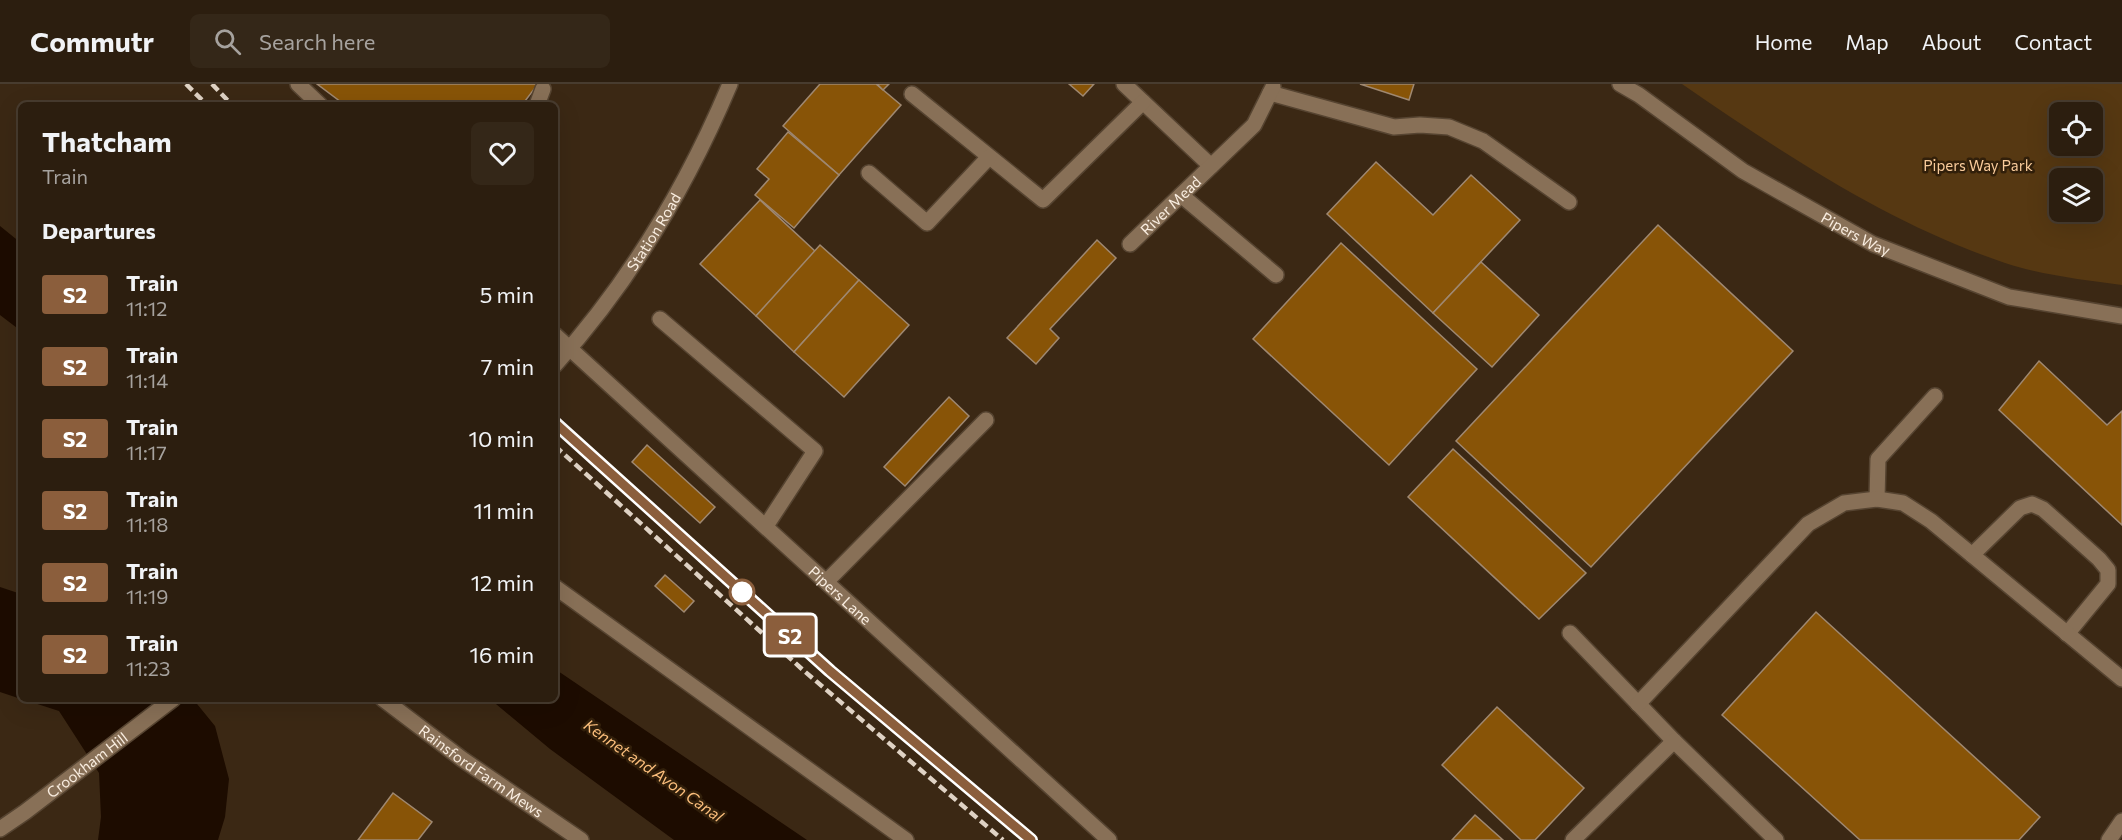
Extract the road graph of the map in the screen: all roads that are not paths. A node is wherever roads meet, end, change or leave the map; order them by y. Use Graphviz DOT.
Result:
graph roads {
  1 [pos="298,84"];
  2 [pos="730,84"];
  3 [pos="1124,84"];
  4 [pos="1620,84"];
  5 [pos="543,89"];
  6 [pos="1272,89"];
  7 [pos="912,94"];
  8 [pos="317,102"];
  9 [pos="538,102"];
  10 [pos="1143,102"];
  11 [pos="989,157"];
  12 [pos="1211,166"];
  13 [pos="869,173"];
  14 [pos="1181,195"];
  15 [pos="1569,202"];
  16 [pos="1130,244"];
  17 [pos="1276,275"];
  18 [pos="2122,316"];
  19 [pos="660,319"];
  20 [pos="558,338"];
  21 [pos="570,348"];
  22 [pos="558,362"];
  23 [pos="1935,396"];
  24 [pos="986,420"];
  25 [pos="1877,499"];
  26 [pos="766,526"];
  27 [pos="1972,555"];
  28 [pos="827,581"];
  29 [pos="558,589"];
  30 [pos="1570,633"];
  31 [pos="2067,634"];
  32 [pos="2122,679"];
  33 [pos="169,702"];
  34 [pos="387,702"];
  35 [pos="1638,704"];
  36 [pos="1674,741"];
  37 [pos="2122,820"];
  38 [pos="0,829"];
  39 [pos="581,840"];
  40 [pos="906,840"];
  41 [pos="1110,840"];
  42 [pos="1573,840"];
  43 [pos="1776,840"];
  44 [pos="2109,840"];
  1 -- 8 [label="street"];
  2 -- 21 [label="street, Station Road"];
  3 -- 10 [label="street, River Mead"];
  4 -- 18 [label="street, Pipers Way"];
  5 -- 9 [label="street"];
  6 -- 12 [label="street, River Mead"];
  6 -- 15 [label="street"];
  7 -- 11 [label="street"];
  10 -- 11 [label="street"];
  10 -- 12 [label="street, River Mead"];
  11 -- 13 [label="street"];
  12 -- 14 [label="street, River Mead"];
  14 -- 16 [label="street, River Mead"];
  14 -- 17 [label="street"];
  19 -- 26 [label="street"];
  20 -- 21 [label="street, Pipers Lane"];
  21 -- 22 [label="street, Station Road"];
  21 -- 26 [label="street, Pipers Lane"];
  23 -- 25 [label="street"];
  24 -- 28 [label="street"];
  25 -- 27 [label="street"];
  25 -- 35 [label="street"];
  26 -- 28 [label="street, Pipers Lane"];
  27 -- 31 [label="street"];
  27 -- 31 [label="street"];
  28 -- 41 [label="street, Pipers Lane"];
  29 -- 40 [label="street"];
  30 -- 35 [label="street"];
  31 -- 32 [label="street"];
  33 -- 38 [label="street, Crookham Hill"];
  34 -- 39 [label="street, Rainsford Farm Mews"];
  35 -- 36 [label="street"];
  36 -- 42 [label="street"];
  36 -- 43 [label="street"];
  37 -- 44 [label="street"];
}
